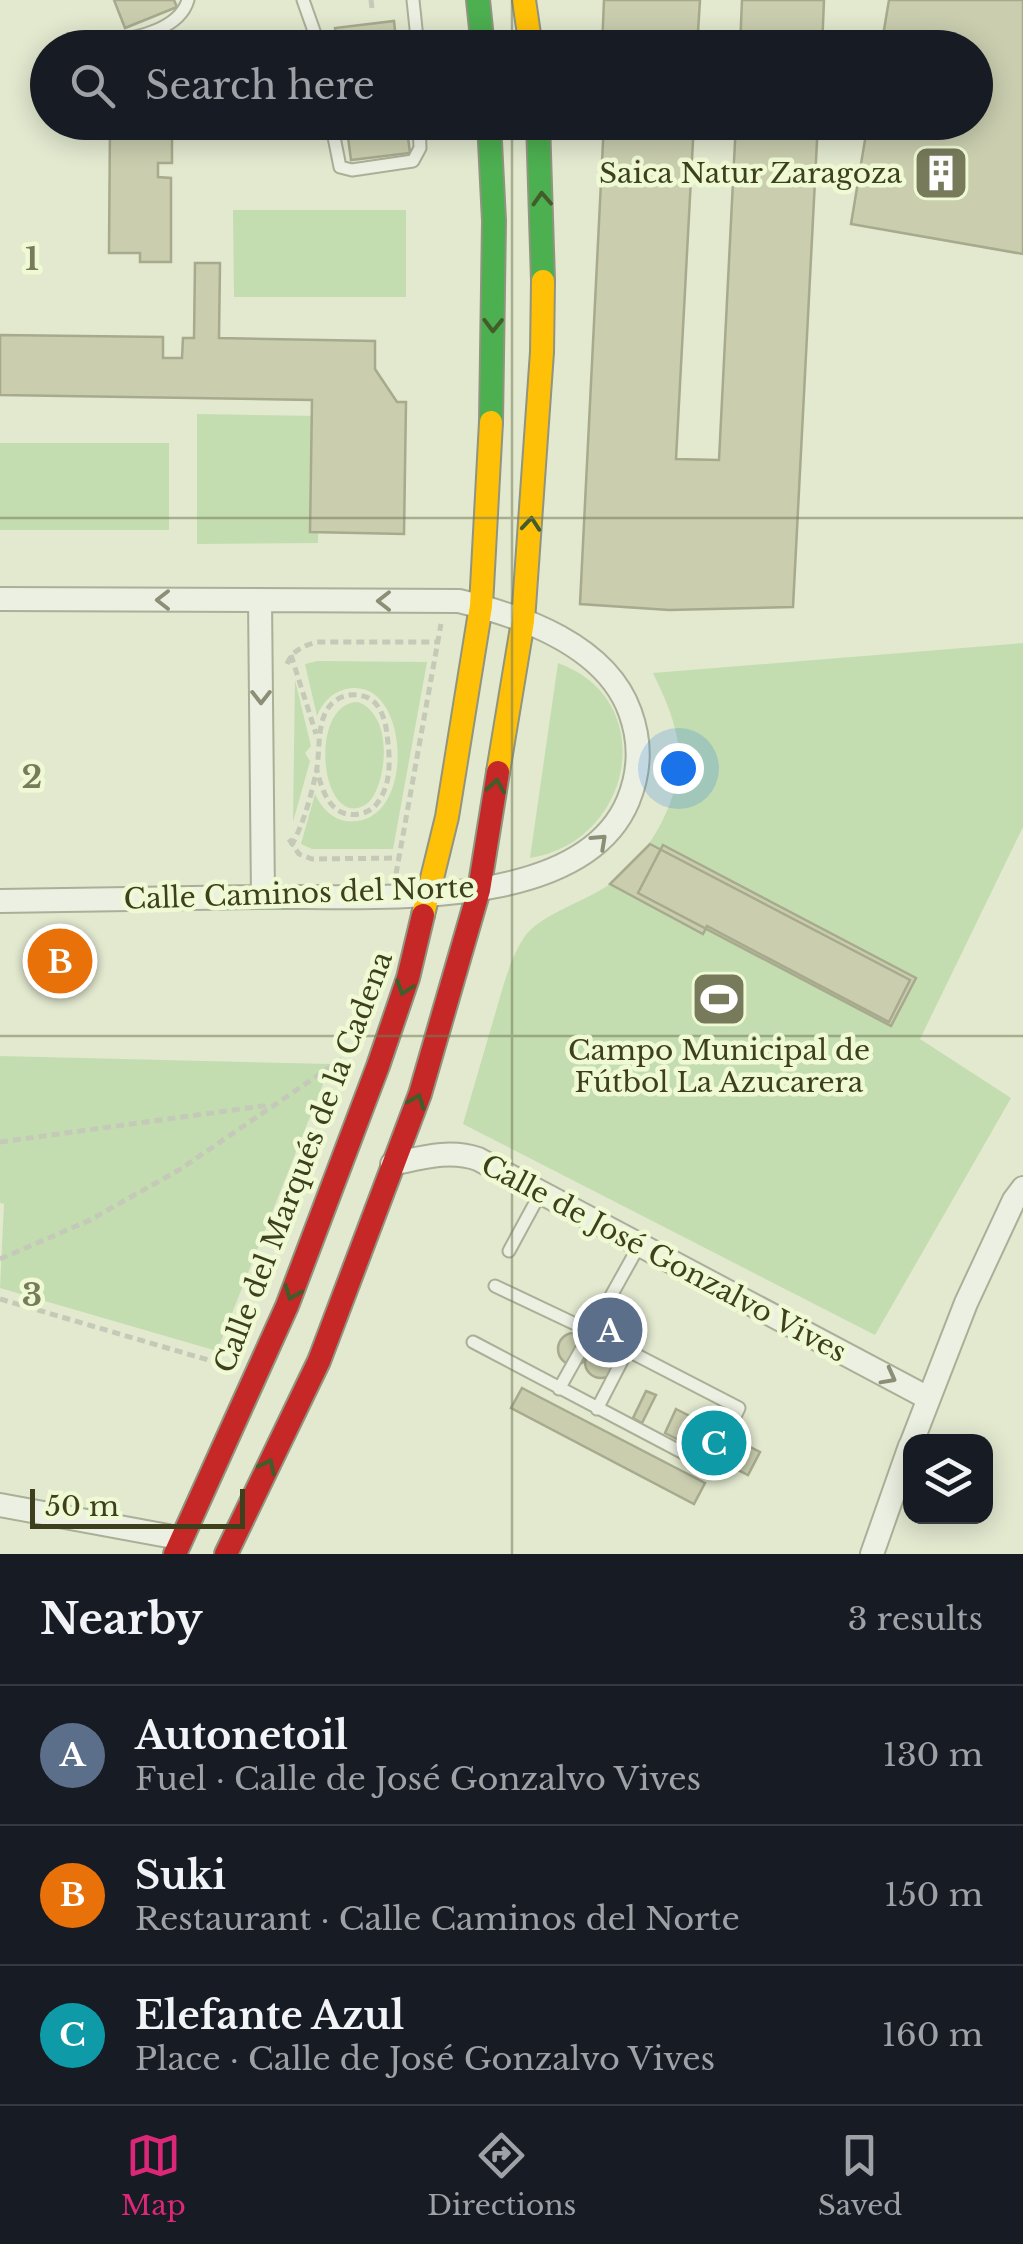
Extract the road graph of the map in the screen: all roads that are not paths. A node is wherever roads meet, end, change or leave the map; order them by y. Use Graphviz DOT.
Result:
graph roads {
  1 [pos="188,0"];
  2 [pos="303,0"];
  3 [pos="413,0"];
  4 [pos="478,0"];
  5 [pos="524,0"];
  6 [pos="152,30"];
  7 [pos="314,30"];
  8 [pos="416,30"];
  9 [pos="482,30"];
  10 [pos="528,30"];
  11 [pos="334,140"];
  12 [pos="420,140"];
  13 [pos="491,140"];
  14 [pos="539,140"];
  15 [pos="0,599"];
  16 [pos="260,600"];
  17 [pos="481,606"];
  18 [pos="522,621"];
  19 [pos="479,890"];
  20 [pos="430,894"];
  21 [pos="263,897"];
  22 [pos="0,901"];
  23 [pos="392,1164"];
  24 [pos="1023,1188"];
  25 [pos="541,1192"];
  26 [pos="640,1244"];
  27 [pos="510,1250"];
  28 [pos="495,1286"];
  29 [pos="590,1330"];
  30 [pos="473,1342"];
  31 [pos="627,1351"];
  32 [pos="559,1389"];
  33 [pos="928,1398"];
  34 [pos="597,1410"];
  35 [pos="726,1434"];
  36 [pos="915,1434"];
  37 [pos="714,1458"];
  38 [pos="903,1467"];
  39 [pos="0,1505"];
  40 [pos="172,1545"];
  41 [pos="226,1554"];
  42 [pos="872,1554"];
  1 -- 6 [label="lane"];
  2 -- 7 [label="lane"];
  3 -- 8 [label="lane"];
  4 -- 9 [label="main road"];
  5 -- 10 [label="main road"];
  11 -- 12 [label="lane"];
  13 -- 17 [label="main road, Calle del Marqués de la Cadena, one-way"];
  18 -- 14 [label="main road, one-way"];
  16 -- 15 [label="street, Calle Caminos del Norte, one-way"];
  17 -- 16 [label="street, Calle Caminos del Norte, one-way"];
  16 -- 21 [label="street, one-way"];
  17 -- 18 [label="street, Calle Caminos del Norte"];
  17 -- 20 [label="main road, Calle del Marqués de la Cadena"];
  19 -- 18 [label="main road, one-way"];
  19 -- 18 [label="street, Calle Caminos del Norte, one-way"];
  19 -- 20 [label="street, Calle Caminos del Norte"];
  23 -- 19 [label="main road, one-way"];
  20 -- 21 [label="street, Calle Caminos del Norte"];
  20 -- 40 [label="main road, Calle del Marqués de la Cadena, one-way"];
  21 -- 22 [label="street, Calle Caminos del Norte"];
  23 -- 25 [label="street, Calle de José Gonzalvo Vives"];
  41 -- 23 [label="main road, one-way"];
  24 -- 33 [label="street"];
  25 -- 26 [label="street, Calle de José Gonzalvo Vives"];
  25 -- 27 [label="lane"];
  26 -- 29 [label="lane"];
  26 -- 33 [label="street, Calle de José Gonzalvo Vives, one-way"];
  28 -- 29 [label="lane"];
  29 -- 31 [label="lane"];
  29 -- 32 [label="lane"];
  30 -- 32 [label="lane"];
  31 -- 34 [label="lane"];
  31 -- 35 [label="lane"];
  32 -- 34 [label="lane"];
  33 -- 36 [label="street"];
  34 -- 37 [label="lane"];
  38 -- 42 [label="street"];
  39 -- 40 [label="street"];
}
